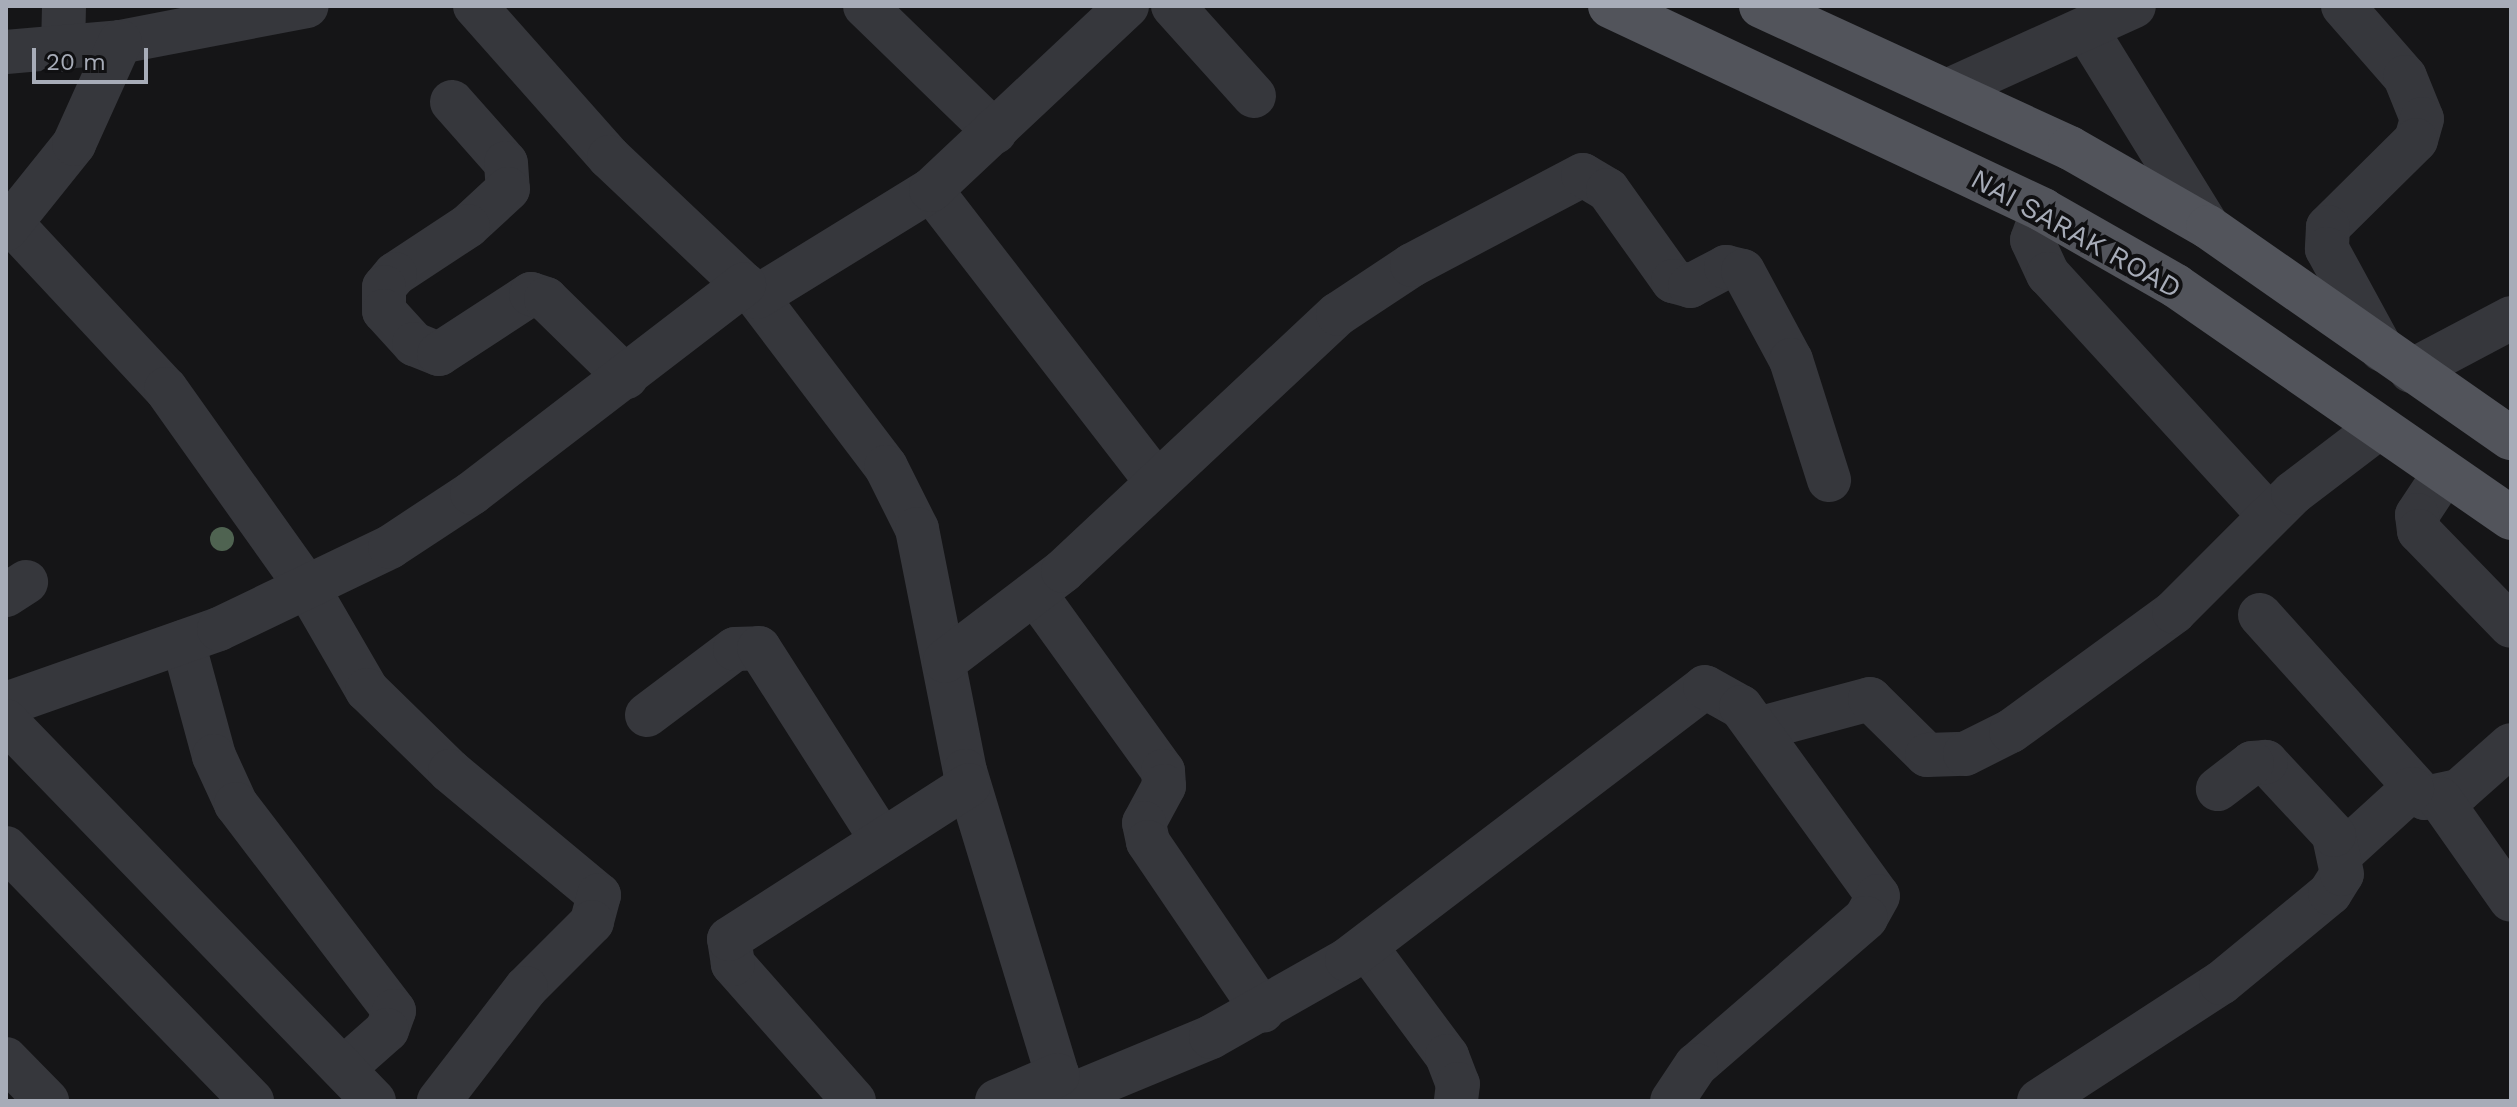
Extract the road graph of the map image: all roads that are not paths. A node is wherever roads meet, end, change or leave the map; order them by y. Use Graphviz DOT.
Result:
graph roads {
  1 [pos="64,6"];
  2 [pos="307,6"];
  3 [pos="475,6"];
  4 [pos="865,6"];
  5 [pos="1127,6"];
  6 [pos="1173,6"];
  7 [pos="1610,6"];
  8 [pos="1761,6"];
  9 [pos="2343,6"];
  10 [pos="2106,16"];
  11 [pos="120,42"];
  12 [pos="63,50"];
  13 [pos="6,52"];
  14 [pos="1949,90"];
  15 [pos="1254,96"];
  16 [pos="452,102"];
  17 [pos="995,132"];
  18 [pos="931,190"];
  19 [pos="2043,210"];
  20 [pos="8,226"];
  21 [pos="2208,227"];
  22 [pos="750,290"];
  23 [pos="2511,318"];
  24 [pos="2396,361"];
  25 [pos="626,377"];
  26 [pos="2377,429"];
  27 [pos="2511,438"];
  28 [pos="2444,474"];
  29 [pos="1829,480"];
  30 [pos="1156,481"];
  31 [pos="2269,515"];
  32 [pos="2511,518"];
  33 [pos="309,590"];
  34 [pos="1036,595"];
  35 [pos="2260,615"];
  36 [pos="2511,626"];
  37 [pos="183,642"];
  38 [pos="945,661"];
  39 [pos="6,704"];
  40 [pos="647,715"];
  41 [pos="6,721"];
  42 [pos="1758,729"];
  43 [pos="2511,745"];
  44 [pos="969,785"];
  45 [pos="2218,789"];
  46 [pos="2426,794"];
  47 [pos="882,840"];
  48 [pos="6,848"];
  49 [pos="2342,853"];
  50 [pos="2511,900"];
  51 [pos="1366,947"];
  52 [pos="1263,1011"];
  53 [pos="6,1059"];
  54 [pos="344,1068"];
  55 [pos="1062,1091"];
  56 [pos="453,1096"];
  57 [pos="47,1101"];
  58 [pos="252,1101"];
  59 [pos="374,1101"];
  60 [pos="854,1101"];
  61 [pos="997,1101"];
  62 [pos="1456,1101"];
  63 [pos="1672,1101"];
  64 [pos="2039,1101"];
  1 -- 12 [label="street"];
  2 -- 11 [label="street"];
  3 -- 22 [label="street"];
  4 -- 17 [label="street"];
  5 -- 17 [label="street"];
  6 -- 15 [label="street"];
  7 -- 19 [label="main road, NAI SARAK ROAD"];
  8 -- 14 [label="main road"];
  9 -- 24 [label="street"];
  10 -- 14 [label="street"];
  10 -- 21 [label="street"];
  11 -- 12 [label="street"];
  11 -- 20 [label="street"];
  12 -- 13 [label="street"];
  14 -- 21 [label="main road"];
  16 -- 25 [label="street"];
  17 -- 18 [label="street"];
  18 -- 22 [label="street"];
  18 -- 30 [label="street"];
  19 -- 26 [label="main road, NAI SARAK ROAD"];
  19 -- 31 [label="street"];
  20 -- 33 [label="street"];
  21 -- 24 [label="main road"];
  22 -- 25 [label="street"];
  22 -- 38 [label="street"];
  23 -- 24 [label="street"];
  24 -- 27 [label="main road"];
  25 -- 33 [label="street"];
  26 -- 28 [label="main road, NAI SARAK ROAD"];
  26 -- 31 [label="street"];
  28 -- 32 [label="main road, NAI SARAK ROAD"];
  28 -- 36 [label="street"];
  29 -- 30 [label="street"];
  30 -- 34 [label="street"];
  31 -- 42 [label="street"];
  33 -- 37 [label="street"];
  33 -- 56 [label="street"];
  34 -- 38 [label="street"];
  34 -- 52 [label="street"];
  35 -- 46 [label="street"];
  37 -- 39 [label="street"];
  37 -- 54 [label="street"];
  38 -- 44 [label="street"];
  40 -- 47 [label="street"];
  41 -- 54 [label="street"];
  42 -- 51 [label="street"];
  42 -- 63 [label="street"];
  43 -- 46 [label="street"];
  44 -- 47 [label="street"];
  44 -- 55 [label="street"];
  45 -- 49 [label="street"];
  46 -- 49 [label="street"];
  46 -- 50 [label="street"];
  47 -- 60 [label="street"];
  48 -- 58 [label="street"];
  49 -- 64 [label="street"];
  51 -- 52 [label="street"];
  51 -- 62 [label="street"];
  52 -- 55 [label="street"];
  53 -- 57 [label="street"];
  54 -- 59 [label="street"];
  55 -- 61 [label="street"];
}
